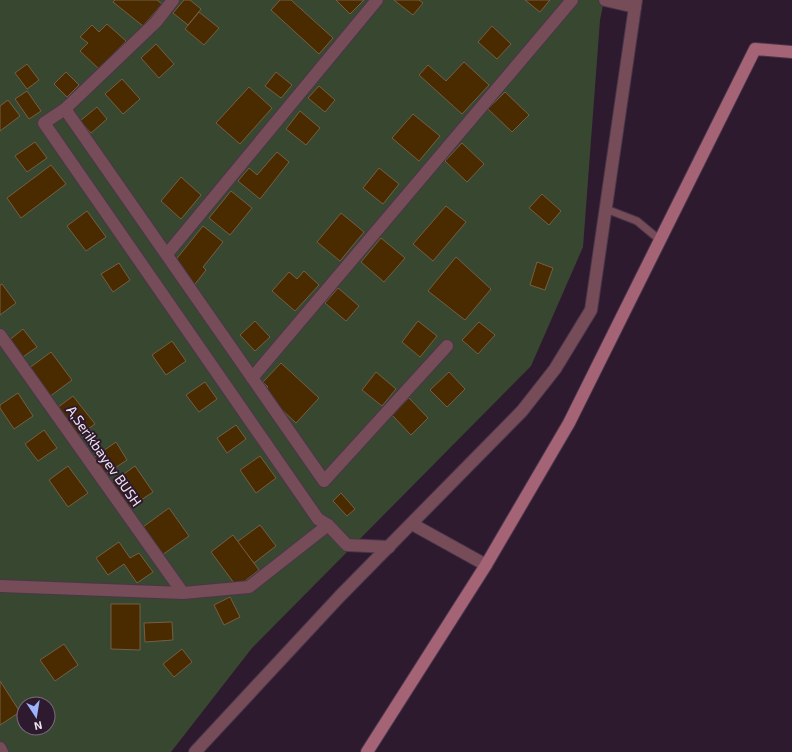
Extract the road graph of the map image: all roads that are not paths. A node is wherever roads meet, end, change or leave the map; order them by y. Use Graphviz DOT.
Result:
graph roads {
  1 [pos="173,0"];
  2 [pos="377,0"];
  3 [pos="572,0"];
  4 [pos="605,0"];
  5 [pos="636,3"];
  6 [pos="792,52"];
  7 [pos="65,108"];
  8 [pos="606,209"];
  9 [pos="661,241"];
  10 [pos="167,254"];
  11 [pos="0,335"];
  12 [pos="447,346"];
  13 [pos="252,378"];
  14 [pos="412,524"];
  15 [pos="328,526"];
  16 [pos="389,547"];
  17 [pos="486,565"];
  18 [pos="0,586"];
  19 [pos="183,593"];
  20 [pos="0,748"];
  21 [pos="2,752"];
  22 [pos="195,752"];
  23 [pos="367,752"];
  1 -- 7 [label="street"];
  2 -- 10 [label="street"];
  3 -- 13 [label="street"];
  4 -- 5 [label="street"];
  5 -- 8 [label="street"];
  6 -- 9 [label="main road"];
  7 -- 10 [label="street"];
  7 -- 15 [label="street"];
  8 -- 9 [label="lane"];
  8 -- 14 [label="street"];
  9 -- 17 [label="main road"];
  10 -- 13 [label="street"];
  11 -- 19 [label="street, A,Serikbayev BUSH"];
  12 -- 13 [label="street"];
  14 -- 16 [label="street"];
  14 -- 17 [label="street"];
  15 -- 16 [label="street"];
  15 -- 19 [label="street"];
  16 -- 22 [label="street"];
  17 -- 23 [label="main road"];
  18 -- 19 [label="street"];
  20 -- 21 [label="street"];
}
